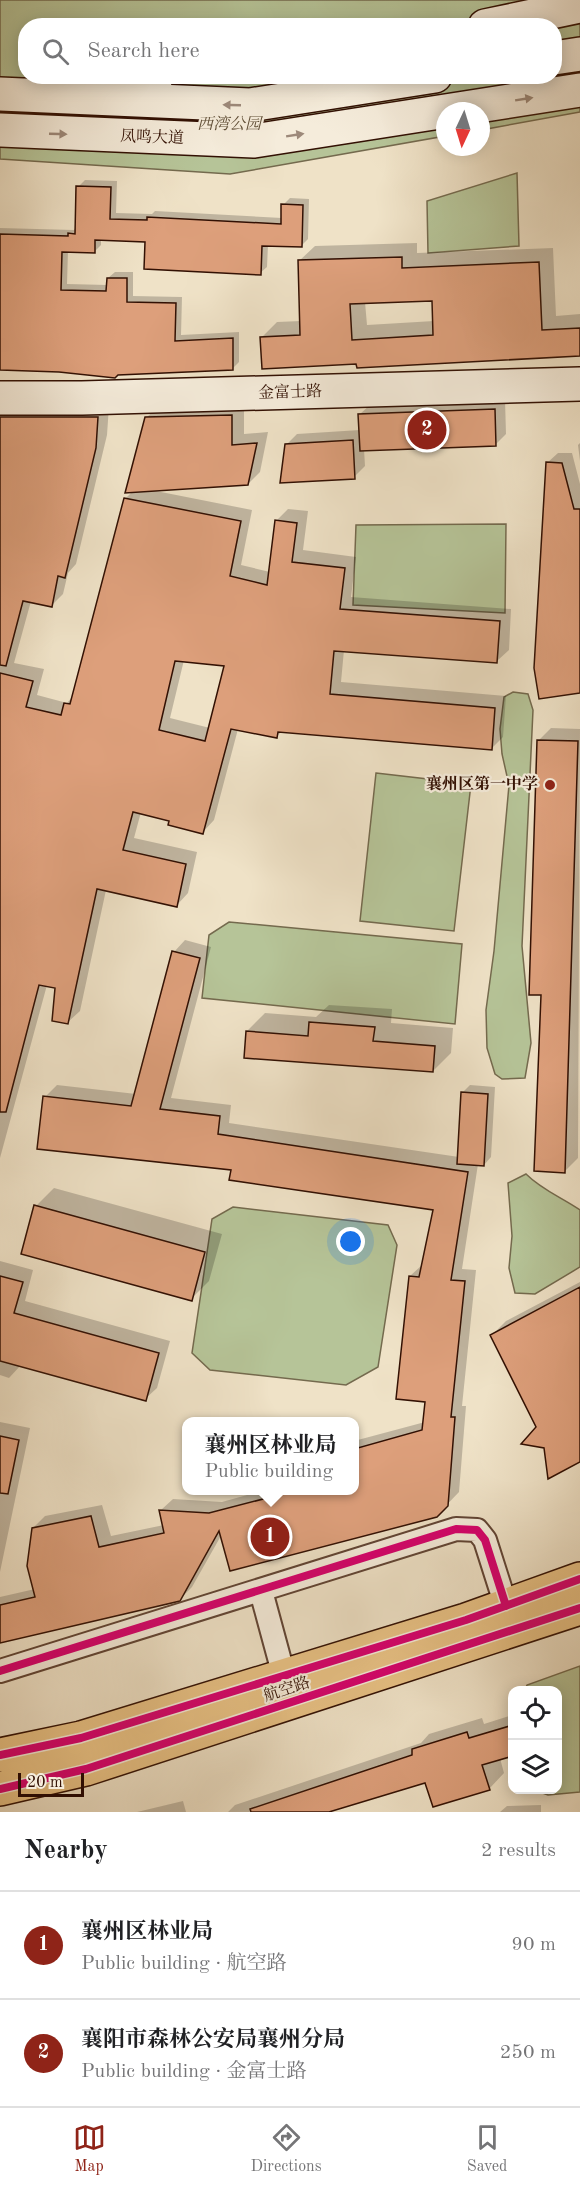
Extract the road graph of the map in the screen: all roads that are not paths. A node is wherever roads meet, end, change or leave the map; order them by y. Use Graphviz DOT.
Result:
graph roads {
  1 [pos="580,6"];
  2 [pos="523,18"];
  3 [pos="580,54"];
  4 [pos="562,57"];
  5 [pos="122,84"];
  6 [pos="384,84"];
  7 [pos="580,90"];
  8 [pos="0,94"];
  9 [pos="62,98"];
  10 [pos="0,130"];
  11 [pos="580,384"];
  12 [pos="0,398"];
  13 [pos="580,1579"];
  14 [pos="261,1591"];
  15 [pos="506,1606"];
  16 [pos="580,1608"];
  17 [pos="0,1671"];
  18 [pos="284,1676"];
  19 [pos="0,1755"];
  20 [pos="0,1789"];
  1 -- 2 [label="main road"];
  3 -- 4 [label="main road"];
  5 -- 9 [label="main road"];
  6 -- 9 [label="main road, one-way"];
  10 -- 7 [label="main road, 凤鸣大道, one-way"];
  8 -- 9 [label="main road"];
  11 -- 12 [label="main road, 金富士路"];
  13 -- 15 [label="main road, 航空路"];
  14 -- 15 [label="street"];
  14 -- 17 [label="street"];
  14 -- 18 [label="street"];
  15 -- 18 [label="main road, 航空路"];
  16 -- 20 [label="main road, 航空路"];
  18 -- 19 [label="main road, 航空路"];
}
